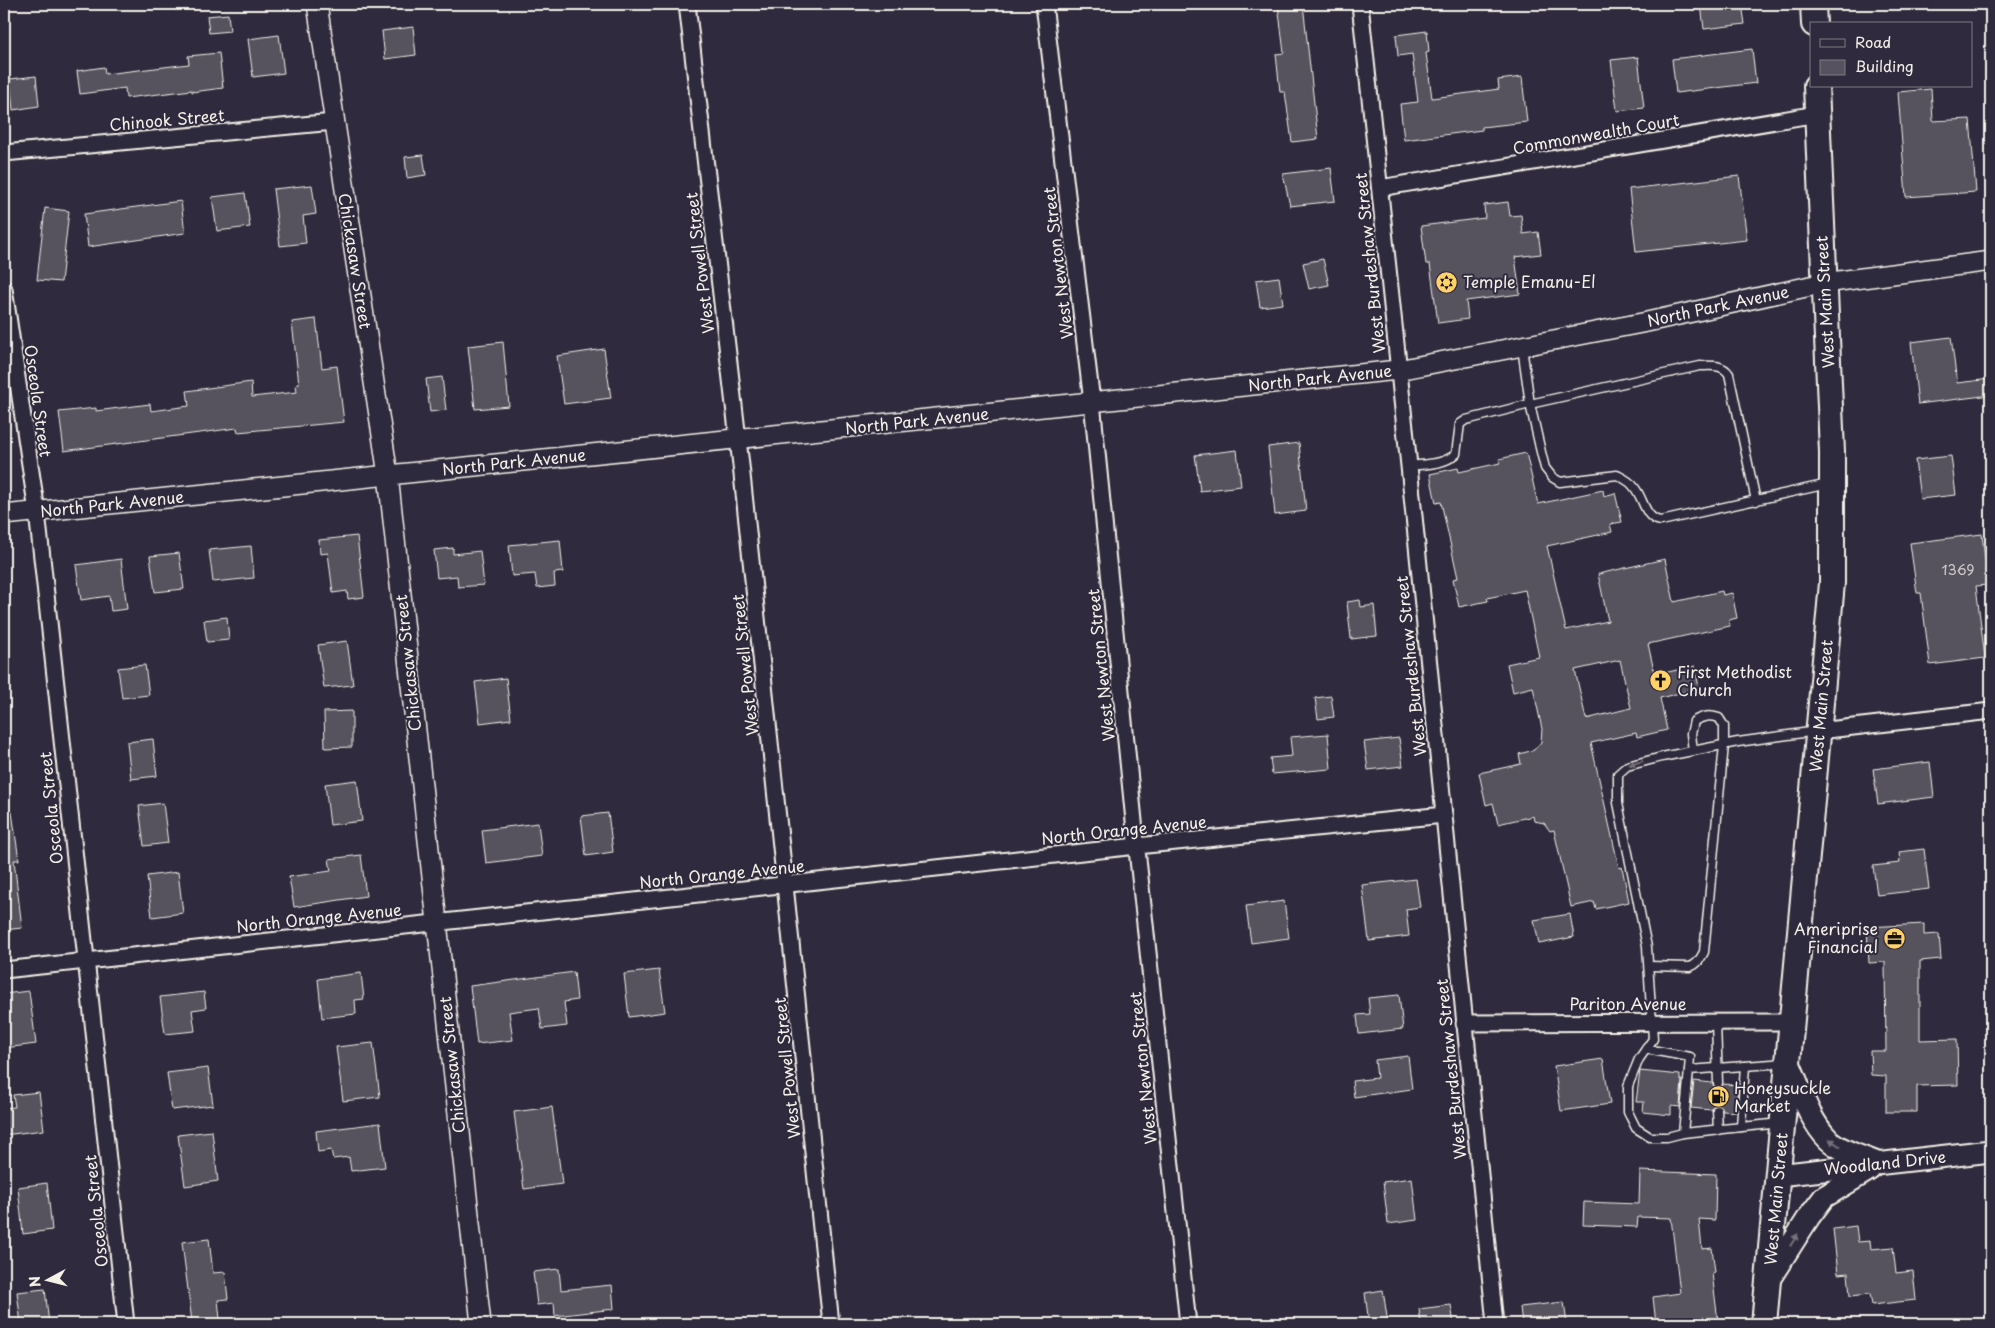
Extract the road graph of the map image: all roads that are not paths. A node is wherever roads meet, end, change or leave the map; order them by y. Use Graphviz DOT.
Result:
graph roads {
  1 [pos="317,4"];
  2 [pos="686,4"];
  3 [pos="1044,4"];
  4 [pos="1360,4"];
  5 [pos="1813,4"];
  6 [pos="1814,22"];
  7 [pos="1816,88"];
  8 [pos="1817,114"];
  9 [pos="334,122"];
  10 [pos="4,154"];
  11 [pos="1380,188"];
  12 [pos="1991,261"];
  13 [pos="1824,283"];
  14 [pos="4,289"];
  15 [pos="1522,347"];
  16 [pos="1398,370"];
  17 [pos="1092,402"];
  18 [pos="1530,404"];
  19 [pos="739,440"];
  20 [pos="1409,466"];
  21 [pos="388,475"];
  22 [pos="1833,483"];
  23 [pos="1756,500"];
  24 [pos="37,512"];
  25 [pos="4,515"];
  26 [pos="1991,711"];
  27 [pos="1818,731"];
  28 [pos="1724,745"];
  29 [pos="1693,751"];
  30 [pos="1444,816"];
  31 [pos="1137,846"];
  32 [pos="785,884"];
  33 [pos="436,923"];
  34 [pos="86,960"];
  35 [pos="1649,966"];
  36 [pos="4,970"];
  37 [pos="1651,1021"];
  38 [pos="1716,1021"];
  39 [pos="1793,1022"];
  40 [pos="1464,1023"];
  41 [pos="1646,1049"];
  42 [pos="1789,1063"];
  43 [pos="1745,1066"];
  44 [pos="1719,1068"];
  45 [pos="1689,1070"];
  46 [pos="1718,1083"];
  47 [pos="1717,1110"];
  48 [pos="1783,1123"];
  49 [pos="1741,1127"];
  50 [pos="1718,1130"];
  51 [pos="1683,1133"];
  52 [pos="1991,1151"];
  53 [pos="1879,1164"];
  54 [pos="1778,1174"];
  55 [pos="1768,1281"];
  56 [pos="126,1324"];
  57 [pos="481,1324"];
  58 [pos="831,1324"];
  59 [pos="1188,1324"];
  60 [pos="1495,1324"];
  61 [pos="1764,1324"];
  1 -- 9 [label="street, Chickasaw Street"];
  2 -- 19 [label="street, West Powell Street"];
  3 -- 17 [label="street, West Newton Street"];
  4 -- 11 [label="street, West Burdeshaw Street"];
  5 -- 6 [label="main road"];
  7 -- 8 [label="main road, West Main Street"];
  8 -- 11 [label="street, Commonwealth Court"];
  8 -- 13 [label="main road, West Main Street"];
  9 -- 10 [label="street, Chinook Street"];
  9 -- 21 [label="street, Chickasaw Street"];
  11 -- 16 [label="street, West Burdeshaw Street"];
  12 -- 13 [label="street, North Park Avenue"];
  13 -- 15 [label="street, North Park Avenue"];
  13 -- 22 [label="main road, West Main Street"];
  14 -- 24 [label="street, Osceola Street"];
  15 -- 16 [label="street, North Park Avenue"];
  15 -- 18 [label="lane"];
  16 -- 17 [label="street, North Park Avenue"];
  16 -- 20 [label="street, West Burdeshaw Street"];
  17 -- 19 [label="street, North Park Avenue"];
  17 -- 31 [label="street, West Newton Street"];
  18 -- 20 [label="lane"];
  18 -- 23 [label="lane"];
  18 -- 23 [label="lane"];
  19 -- 21 [label="street, North Park Avenue"];
  19 -- 32 [label="street, West Powell Street"];
  20 -- 30 [label="street, West Burdeshaw Street"];
  21 -- 24 [label="street, North Park Avenue"];
  21 -- 33 [label="street, Chickasaw Street"];
  22 -- 23 [label="lane"];
  22 -- 27 [label="main road, West Main Street"];
  24 -- 25 [label="street, North Park Avenue"];
  24 -- 34 [label="street, Osceola Street"];
  26 -- 27 [label="street"];
  27 -- 28 [label="lane"];
  27 -- 39 [label="main road, West Main Street"];
  28 -- 29 [label="lane"];
  28 -- 29 [label="lane"];
  28 -- 35 [label="lane"];
  29 -- 35 [label="lane, one-way"];
  30 -- 31 [label="street, North Orange Avenue"];
  30 -- 40 [label="street, West Burdeshaw Street"];
  31 -- 32 [label="street, North Orange Avenue"];
  31 -- 59 [label="street, West Newton Street"];
  32 -- 33 [label="street, North Orange Avenue"];
  32 -- 58 [label="street, West Powell Street"];
  33 -- 34 [label="street, North Orange Avenue"];
  33 -- 57 [label="street, Chickasaw Street"];
  34 -- 36 [label="street, North Orange Avenue"];
  34 -- 56 [label="street, Osceola Street"];
  35 -- 37 [label="lane"];
  37 -- 38 [label="street, Pariton Avenue"];
  37 -- 40 [label="street, Pariton Avenue"];
  37 -- 41 [label="lane"];
  38 -- 39 [label="street, Pariton Avenue"];
  38 -- 44 [label="lane"];
  39 -- 42 [label="main road, West Main Street"];
  40 -- 60 [label="street, West Burdeshaw Street"];
  41 -- 45 [label="lane"];
  41 -- 51 [label="lane"];
  42 -- 43 [label="lane"];
  42 -- 48 [label="main road, West Main Street"];
  53 -- 42 [label="main road, one-way"];
  43 -- 44 [label="lane"];
  43 -- 49 [label="lane"];
  44 -- 45 [label="lane"];
  44 -- 46 [label="lane"];
  45 -- 51 [label="lane"];
  47 -- 50 [label="lane"];
  48 -- 49 [label="lane"];
  48 -- 54 [label="main road, West Main Street"];
  49 -- 50 [label="lane"];
  50 -- 51 [label="lane"];
  52 -- 53 [label="main road, Woodland Drive"];
  53 -- 54 [label="main road, Woodland Drive"];
  55 -- 53 [label="main road, one-way"];
  54 -- 55 [label="main road, West Main Street"];
  55 -- 61 [label="main road, West Main Street"];
}
